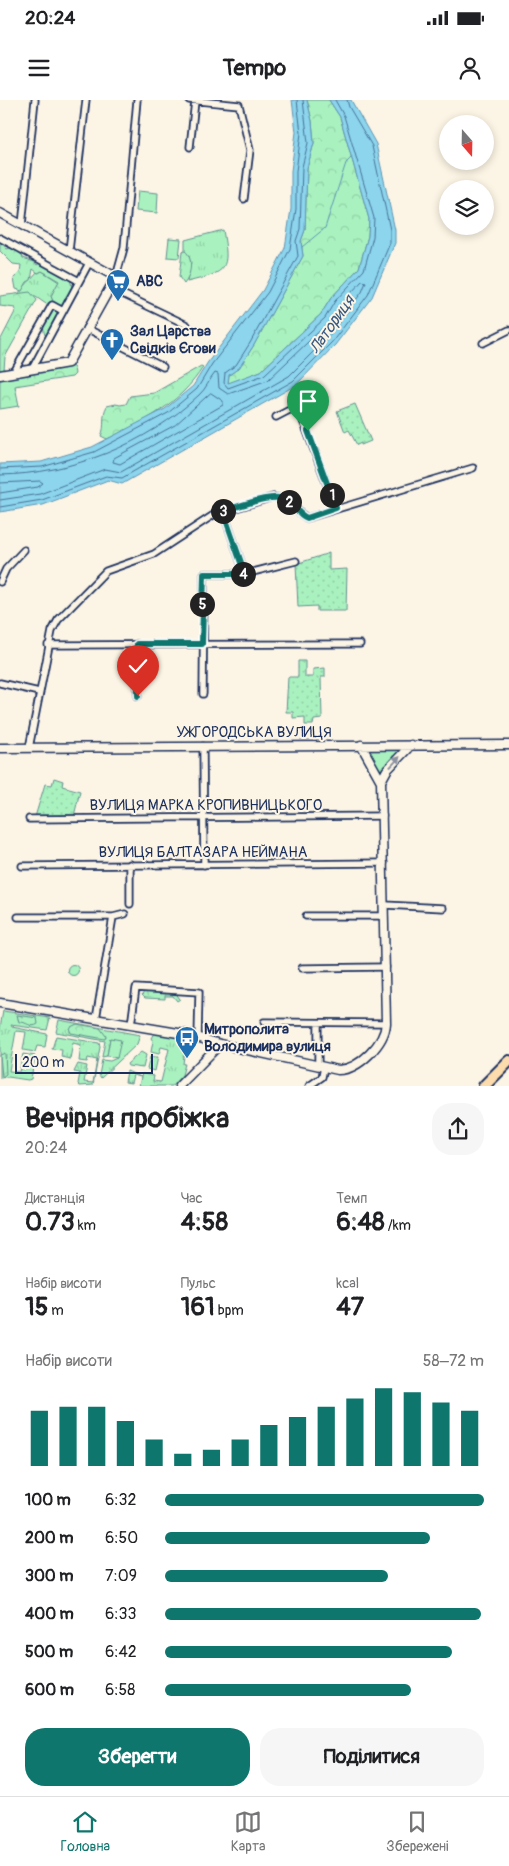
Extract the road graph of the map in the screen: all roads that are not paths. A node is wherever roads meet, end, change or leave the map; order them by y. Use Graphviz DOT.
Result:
graph roads {
  1 [pos="35,100"];
  2 [pos="86,100"];
  3 [pos="137,100"];
  4 [pos="189,100"];
  5 [pos="194,101"];
  6 [pos="190,147"];
  7 [pos="244,199"];
  8 [pos="0,213"];
  9 [pos="22,225"];
  10 [pos="0,238"];
  11 [pos="69,251"];
  12 [pos="90,262"];
  13 [pos="116,276"];
  14 [pos="79,281"];
  15 [pos="110,288"];
  16 [pos="63,311"];
  17 [pos="187,325"];
  18 [pos="86,328"];
  19 [pos="509,330"];
  20 [pos="482,343"];
  21 [pos="163,366"];
  22 [pos="32,369"];
  23 [pos="14,372"];
  24 [pos="0,375"];
  25 [pos="315,393"];
  26 [pos="297,405"];
  27 [pos="276,416"];
  28 [pos="473,468"];
  29 [pos="336,508"];
  30 [pos="223,511"];
  31 [pos="24,550"];
  32 [pos="296,561"];
  33 [pos="245,574"];
  34 [pos="1,575"];
  35 [pos="0,582"];
  36 [pos="137,644"];
  37 [pos="202,644"];
  38 [pos="360,644"];
  39 [pos="48,645"];
  40 [pos="0,683"];
  41 [pos="39,692"];
  42 [pos="202,694"];
  43 [pos="138,696"];
  44 [pos="361,745"];
  45 [pos="411,745"];
  46 [pos="509,745"];
  47 [pos="203,746"];
  48 [pos="0,748"];
  49 [pos="29,748"];
  50 [pos="381,781"];
  51 [pos="383,816"];
  52 [pos="204,817"];
  53 [pos="29,819"];
  54 [pos="384,863"];
  55 [pos="130,864"];
  56 [pos="204,865"];
  57 [pos="22,866"];
  58 [pos="130,904"];
  59 [pos="385,905"];
  60 [pos="443,908"];
  61 [pos="126,914"];
  62 [pos="306,916"];
  63 [pos="384,916"];
  64 [pos="18,917"];
  65 [pos="113,917"];
  66 [pos="386,967"];
  67 [pos="302,968"];
  68 [pos="0,1003"];
  69 [pos="96,1019"];
  70 [pos="264,1022"];
  71 [pos="318,1023"];
  72 [pos="386,1023"];
  73 [pos="131,1025"];
  74 [pos="198,1038"];
  75 [pos="220,1044"];
  76 [pos="509,1061"];
  77 [pos="321,1066"];
  78 [pos="179,1086"];
  79 [pos="309,1086"];
  80 [pos="484,1086"];
  1 -- 9 [label="street"];
  2 -- 11 [label="street"];
  3 -- 13 [label="street"];
  4 -- 5 [label="street"];
  5 -- 6 [label="street"];
  5 -- 7 [label="street"];
  8 -- 9 [label="street"];
  9 -- 11 [label="street"];
  10 -- 14 [label="street"];
  11 -- 12 [label="street"];
  12 -- 13 [label="street"];
  12 -- 14 [label="street"];
  13 -- 15 [label="street"];
  14 -- 16 [label="street"];
  15 -- 17 [label="street"];
  15 -- 18 [label="street"];
  16 -- 22 [label="street"];
  16 -- 23 [label="street"];
  18 -- 21 [label="street"];
  18 -- 22 [label="street"];
  19 -- 20 [label="street"];
  22 -- 23 [label="street"];
  23 -- 24 [label="street"];
  25 -- 26 [label="street"];
  26 -- 27 [label="street"];
  26 -- 29 [label="street"];
  28 -- 29 [label="street"];
  29 -- 30 [label="street"];
  30 -- 33 [label="street"];
  30 -- 39 [label="street"];
  31 -- 34 [label="street"];
  32 -- 33 [label="street"];
  33 -- 37 [label="street"];
  34 -- 35 [label="street"];
  36 -- 37 [label="street"];
  36 -- 39 [label="street"];
  36 -- 43 [label="street"];
  37 -- 38 [label="street"];
  37 -- 42 [label="street"];
  39 -- 41 [label="street"];
  40 -- 41 [label="street"];
  41 -- 49 [label="street"];
  44 -- 45 [label="street, УЖГОРОДСЬКА ВУЛИЦЯ"];
  44 -- 47 [label="street, УЖГОРОДСЬКА ВУЛИЦЯ"];
  44 -- 50 [label="street"];
  45 -- 46 [label="street, УЖГОРОДСЬКА ВУЛИЦЯ"];
  50 -- 45 [label="street, one-way"];
  47 -- 49 [label="street, УЖГОРОДСЬКА ВУЛИЦЯ"];
  47 -- 52 [label="street"];
  48 -- 49 [label="street, УЖГОРОДСЬКА ВУЛИЦЯ"];
  50 -- 51 [label="street"];
  51 -- 52 [label="street, ВУЛИЦЯ МАРКА КРОПИВНИЦЬКОГО"];
  51 -- 54 [label="street"];
  52 -- 53 [label="street, ВУЛИЦЯ МАРКА КРОПИВНИЦЬКОГО"];
  52 -- 56 [label="street"];
  54 -- 56 [label="street, ВУЛИЦЯ БАЛТАЗАРА НЕЙМАНА"];
  54 -- 59 [label="street"];
  55 -- 56 [label="street, ВУЛИЦЯ БАЛТАЗАРА НЕЙМАНА"];
  55 -- 57 [label="street, ВУЛИЦЯ БАЛТАЗАРА НЕЙМАНА"];
  55 -- 58 [label="street"];
  59 -- 60 [label="street"];
  59 -- 63 [label="street"];
  61 -- 65 [label="street"];
  62 -- 63 [label="street"];
  63 -- 66 [label="street"];
  64 -- 65 [label="street"];
  65 -- 69 [label="street"];
  66 -- 67 [label="street"];
  66 -- 72 [label="street"];
  68 -- 69 [label="street"];
  69 -- 73 [label="street"];
  70 -- 71 [label="street"];
  71 -- 72 [label="street"];
  71 -- 77 [label="street"];
  72 -- 77 [label="street"];
  73 -- 74 [label="street"];
  73 -- 74 [label="street"];
  74 -- 75 [label="street"];
  75 -- 77 [label="street"];
  75 -- 78 [label="street"];
  76 -- 80 [label="highway"];
  77 -- 79 [label="street"];
}
